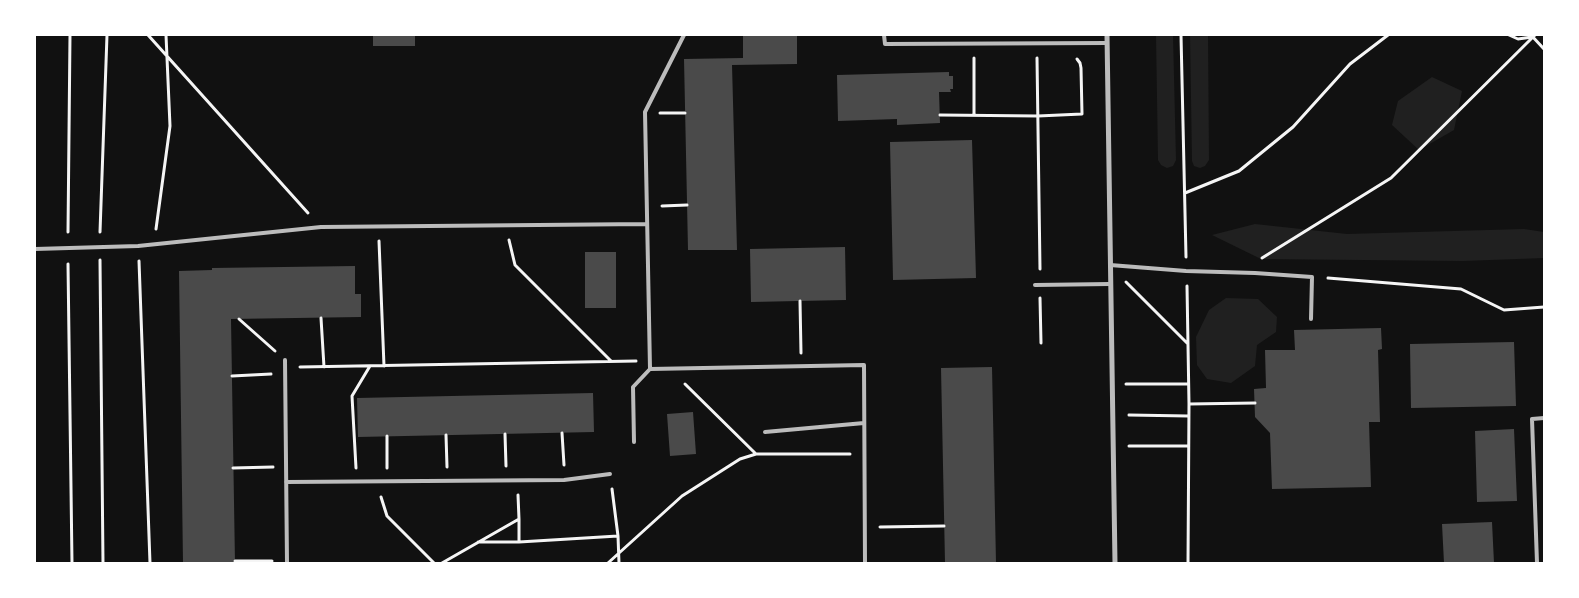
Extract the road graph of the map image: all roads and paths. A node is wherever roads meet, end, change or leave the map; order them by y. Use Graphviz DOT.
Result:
graph roads {
  1 [pos="70,35"];
  2 [pos="107,35"];
  3 [pos="148,35"];
  4 [pos="166,35"];
  5 [pos="684,35"];
  6 [pos="884,35"];
  7 [pos="1106,35"];
  8 [pos="1182,35"];
  9 [pos="1388,35"];
  10 [pos="1509,35"];
  11 [pos="1533,36"];
  12 [pos="1107,43"];
  13 [pos="974,44"];
  14 [pos="1544,49"];
  15 [pos="166,54"];
  16 [pos="1045,56"];
  17 [pos="1071,56"];
  18 [pos="645,112"];
  19 [pos="685,113"];
  20 [pos="974,115"];
  21 [pos="940,116"];
  22 [pos="1038,116"];
  23 [pos="1185,194"];
  24 [pos="687,205"];
  25 [pos="646,207"];
  26 [pos="646,224"];
  27 [pos="505,225"];
  28 [pos="320,227"];
  29 [pos="378,227"];
  30 [pos="153,244"];
  31 [pos="138,246"];
  32 [pos="68,247"];
  33 [pos="100,247"];
  34 [pos="35,249"];
  35 [pos="1110,266"];
  36 [pos="1186,271"];
  37 [pos="1255,273"];
  38 [pos="1312,277"];
  39 [pos="1110,284"];
  40 [pos="1037,285"];
  41 [pos="800,301"];
  42 [pos="1544,307"];
  43 [pos="321,318"];
  44 [pos="239,319"];
  45 [pos="1311,319"];
  46 [pos="1041,343"];
  47 [pos="1188,344"];
  48 [pos="285,360"];
  49 [pos="650,360"];
  50 [pos="611,362"];
  51 [pos="370,366"];
  52 [pos="384,366"];
  53 [pos="802,366"];
  54 [pos="324,367"];
  55 [pos="285,368"];
  56 [pos="650,369"];
  57 [pos="669,369"];
  58 [pos="285,374"];
  59 [pos="232,376"];
  60 [pos="1112,384"];
  61 [pos="1188,384"];
  62 [pos="1255,403"];
  63 [pos="1189,404"];
  64 [pos="1113,415"];
  65 [pos="1188,416"];
  66 [pos="1544,418"];
  67 [pos="864,423"];
  68 [pos="765,432"];
  69 [pos="562,433"];
  70 [pos="505,434"];
  71 [pos="446,435"];
  72 [pos="386,436"];
  73 [pos="634,442"];
  74 [pos="1113,446"];
  75 [pos="1188,446"];
  76 [pos="756,454"];
  77 [pos="864,454"];
  78 [pos="286,467"];
  79 [pos="233,468"];
  80 [pos="610,474"];
  81 [pos="506,480"];
  82 [pos="518,480"];
  83 [pos="564,480"];
  84 [pos="357,481"];
  85 [pos="376,481"];
  86 [pos="386,481"];
  87 [pos="447,481"];
  88 [pos="286,482"];
  89 [pos="519,519"];
  90 [pos="944,526"];
  91 [pos="864,527"];
  92 [pos="618,536"];
  93 [pos="478,542"];
  94 [pos="520,542"];
  95 [pos="618,554"];
  96 [pos="235,561"];
  97 [pos="286,562"];
  98 [pos="72,563"];
  99 [pos="103,563"];
  100 [pos="150,563"];
  101 [pos="434,563"];
  102 [pos="442,563"];
  103 [pos="608,563"];
  104 [pos="619,563"];
  105 [pos="864,563"];
  106 [pos="1115,563"];
  107 [pos="1188,563"];
  108 [pos="1537,563"];
  1 -- 32 [label="path"];
  2 -- 33 [label="path"];
  3 -- 15 [label="path"];
  4 -- 15 [label="path"];
  5 -- 18 [label="lane"];
  6 -- 13 [label="lane"];
  7 -- 12 [label="street"];
  8 -- 23 [label="path"];
  9 -- 23 [label="path"];
  10 -- 11 [label="path"];
  11 -- 14 [label="path"];
  11 -- 37 [label="path"];
  12 -- 13 [label="lane"];
  12 -- 35 [label="street"];
  13 -- 20 [label="path"];
  15 -- 28 [label="path"];
  15 -- 30 [label="path"];
  16 -- 22 [label="path"];
  17 -- 22 [label="path"];
  18 -- 19 [label="path"];
  18 -- 25 [label="lane"];
  20 -- 21 [label="path"];
  20 -- 22 [label="path"];
  22 -- 40 [label="path"];
  23 -- 36 [label="path"];
  24 -- 25 [label="path"];
  25 -- 26 [label="lane"];
  26 -- 27 [label="lane"];
  26 -- 49 [label="lane"];
  27 -- 29 [label="lane"];
  27 -- 50 [label="path"];
  28 -- 29 [label="lane"];
  28 -- 30 [label="lane"];
  29 -- 52 [label="path"];
  30 -- 31 [label="lane"];
  31 -- 33 [label="lane"];
  31 -- 100 [label="path"];
  32 -- 33 [label="lane"];
  32 -- 34 [label="lane"];
  32 -- 98 [label="path"];
  33 -- 99 [label="path"];
  35 -- 36 [label="lane"];
  35 -- 39 [label="street"];
  35 -- 47 [label="path"];
  36 -- 37 [label="lane"];
  36 -- 47 [label="path"];
  37 -- 38 [label="lane"];
  38 -- 42 [label="path"];
  38 -- 45 [label="lane"];
  39 -- 40 [label="lane"];
  39 -- 60 [label="street"];
  40 -- 46 [label="path"];
  41 -- 53 [label="path"];
  43 -- 54 [label="path"];
  44 -- 48 [label="path"];
  47 -- 61 [label="path"];
  48 -- 55 [label="lane"];
  49 -- 50 [label="path"];
  49 -- 56 [label="lane"];
  50 -- 52 [label="path"];
  51 -- 52 [label="path"];
  51 -- 54 [label="path"];
  51 -- 84 [label="path"];
  53 -- 57 [label="lane"];
  53 -- 67 [label="lane"];
  54 -- 55 [label="path"];
  55 -- 58 [label="lane"];
  56 -- 57 [label="lane"];
  56 -- 73 [label="lane"];
  57 -- 76 [label="path"];
  58 -- 59 [label="path"];
  58 -- 78 [label="lane"];
  60 -- 61 [label="path"];
  60 -- 64 [label="street"];
  61 -- 63 [label="path"];
  62 -- 63 [label="path"];
  63 -- 65 [label="path"];
  64 -- 65 [label="path"];
  64 -- 74 [label="street"];
  65 -- 75 [label="path"];
  66 -- 108 [label="lane"];
  67 -- 68 [label="lane"];
  67 -- 77 [label="lane"];
  69 -- 83 [label="path"];
  70 -- 81 [label="path"];
  71 -- 87 [label="path"];
  72 -- 86 [label="path"];
  74 -- 75 [label="path"];
  74 -- 106 [label="street"];
  75 -- 107 [label="path"];
  76 -- 77 [label="path"];
  76 -- 95 [label="path"];
  77 -- 91 [label="lane"];
  78 -- 79 [label="path"];
  78 -- 88 [label="lane"];
  80 -- 83 [label="lane"];
  80 -- 92 [label="path"];
  81 -- 82 [label="lane"];
  81 -- 87 [label="lane"];
  82 -- 83 [label="lane"];
  82 -- 89 [label="path"];
  84 -- 85 [label="lane"];
  84 -- 88 [label="lane"];
  85 -- 86 [label="lane"];
  85 -- 101 [label="path"];
  86 -- 87 [label="lane"];
  88 -- 97 [label="lane"];
  89 -- 93 [label="path"];
  89 -- 94 [label="path"];
  90 -- 91 [label="path"];
  91 -- 105 [label="lane"];
  92 -- 94 [label="path"];
  92 -- 95 [label="path"];
  93 -- 94 [label="path"];
  93 -- 102 [label="path"];
  95 -- 103 [label="path"];
  95 -- 104 [label="path"];
  96 -- 97 [label="path"];
}
